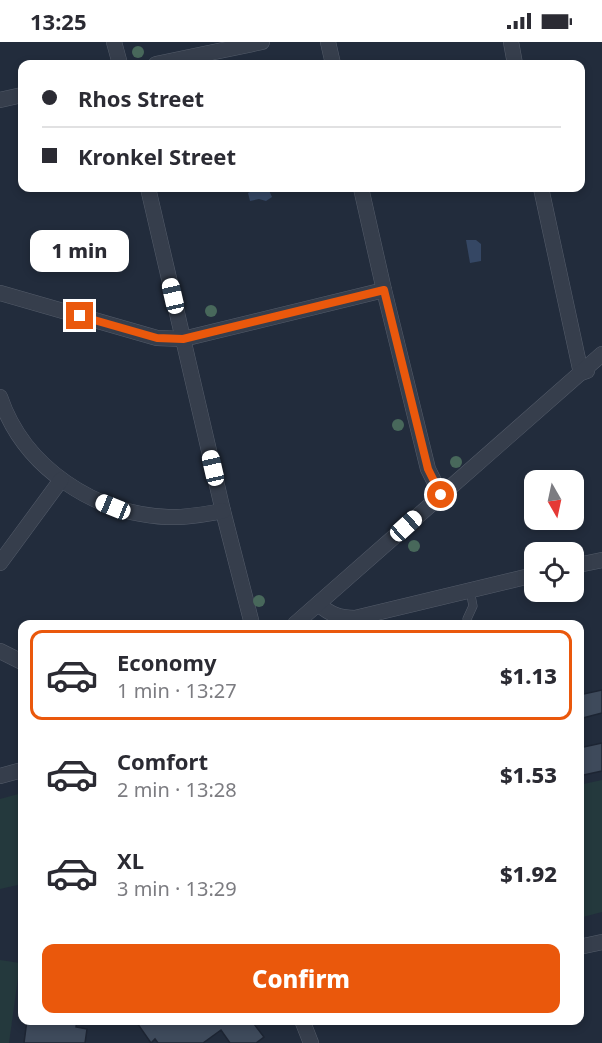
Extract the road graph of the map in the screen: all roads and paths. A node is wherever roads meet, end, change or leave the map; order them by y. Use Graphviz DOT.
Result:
graph roads {
  1 [pos="114,42"];
  2 [pos="262,42"];
  3 [pos="328,42"];
  4 [pos="511,42"];
  5 [pos="119,60"];
  6 [pos="175,60"];
  7 [pos="332,60"];
  8 [pos="515,60"];
  9 [pos="18,96"];
  10 [pos="0,100"];
  11 [pos="149,192"];
  12 [pos="362,192"];
  13 [pos="543,192"];
  14 [pos="384,290"];
  15 [pos="0,293"];
  16 [pos="183,339"];
  17 [pos="602,354"];
  18 [pos="602,368"];
  19 [pos="581,373"];
  20 [pos="0,397"];
  21 [pos="61,480"];
  22 [pos="441,495"];
  23 [pos="223,511"];
  24 [pos="602,560"];
  25 [pos="0,563"];
  26 [pos="584,564"];
  27 [pos="524,577"];
  28 [pos="470,590"];
  29 [pos="318,604"];
  30 [pos="251,620"];
  31 [pos="300,620"];
  32 [pos="467,620"];
  33 [pos="0,651"];
  34 [pos="18,660"];
  35 [pos="18,771"];
  36 [pos="0,776"];
  37 [pos="602,942"];
  38 [pos="584,946"];
  39 [pos="304,1025"];
  40 [pos="311,1043"];
  1 -- 5 [label="street"];
  2 -- 6 [label="street"];
  3 -- 7 [label="street"];
  4 -- 8 [label="street"];
  9 -- 10 [label="street"];
  11 -- 16 [label="street"];
  12 -- 14 [label="street"];
  13 -- 19 [label="street"];
  14 -- 16 [label="street"];
  14 -- 22 [label="street"];
  15 -- 16 [label="street"];
  16 -- 23 [label="street"];
  17 -- 19 [label="street"];
  18 -- 19 [label="street"];
  19 -- 22 [label="street"];
  20 -- 21 [label="street"];
  21 -- 23 [label="street"];
  21 -- 25 [label="street"];
  22 -- 29 [label="street"];
  23 -- 30 [label="street"];
  24 -- 26 [label="street"];
  27 -- 28 [label="street"];
  28 -- 29 [label="street"];
  28 -- 32 [label="lane"];
  29 -- 31 [label="street"];
  33 -- 34 [label="street"];
  35 -- 36 [label="street"];
  37 -- 38 [label="street"];
  39 -- 40 [label="street"];
}
